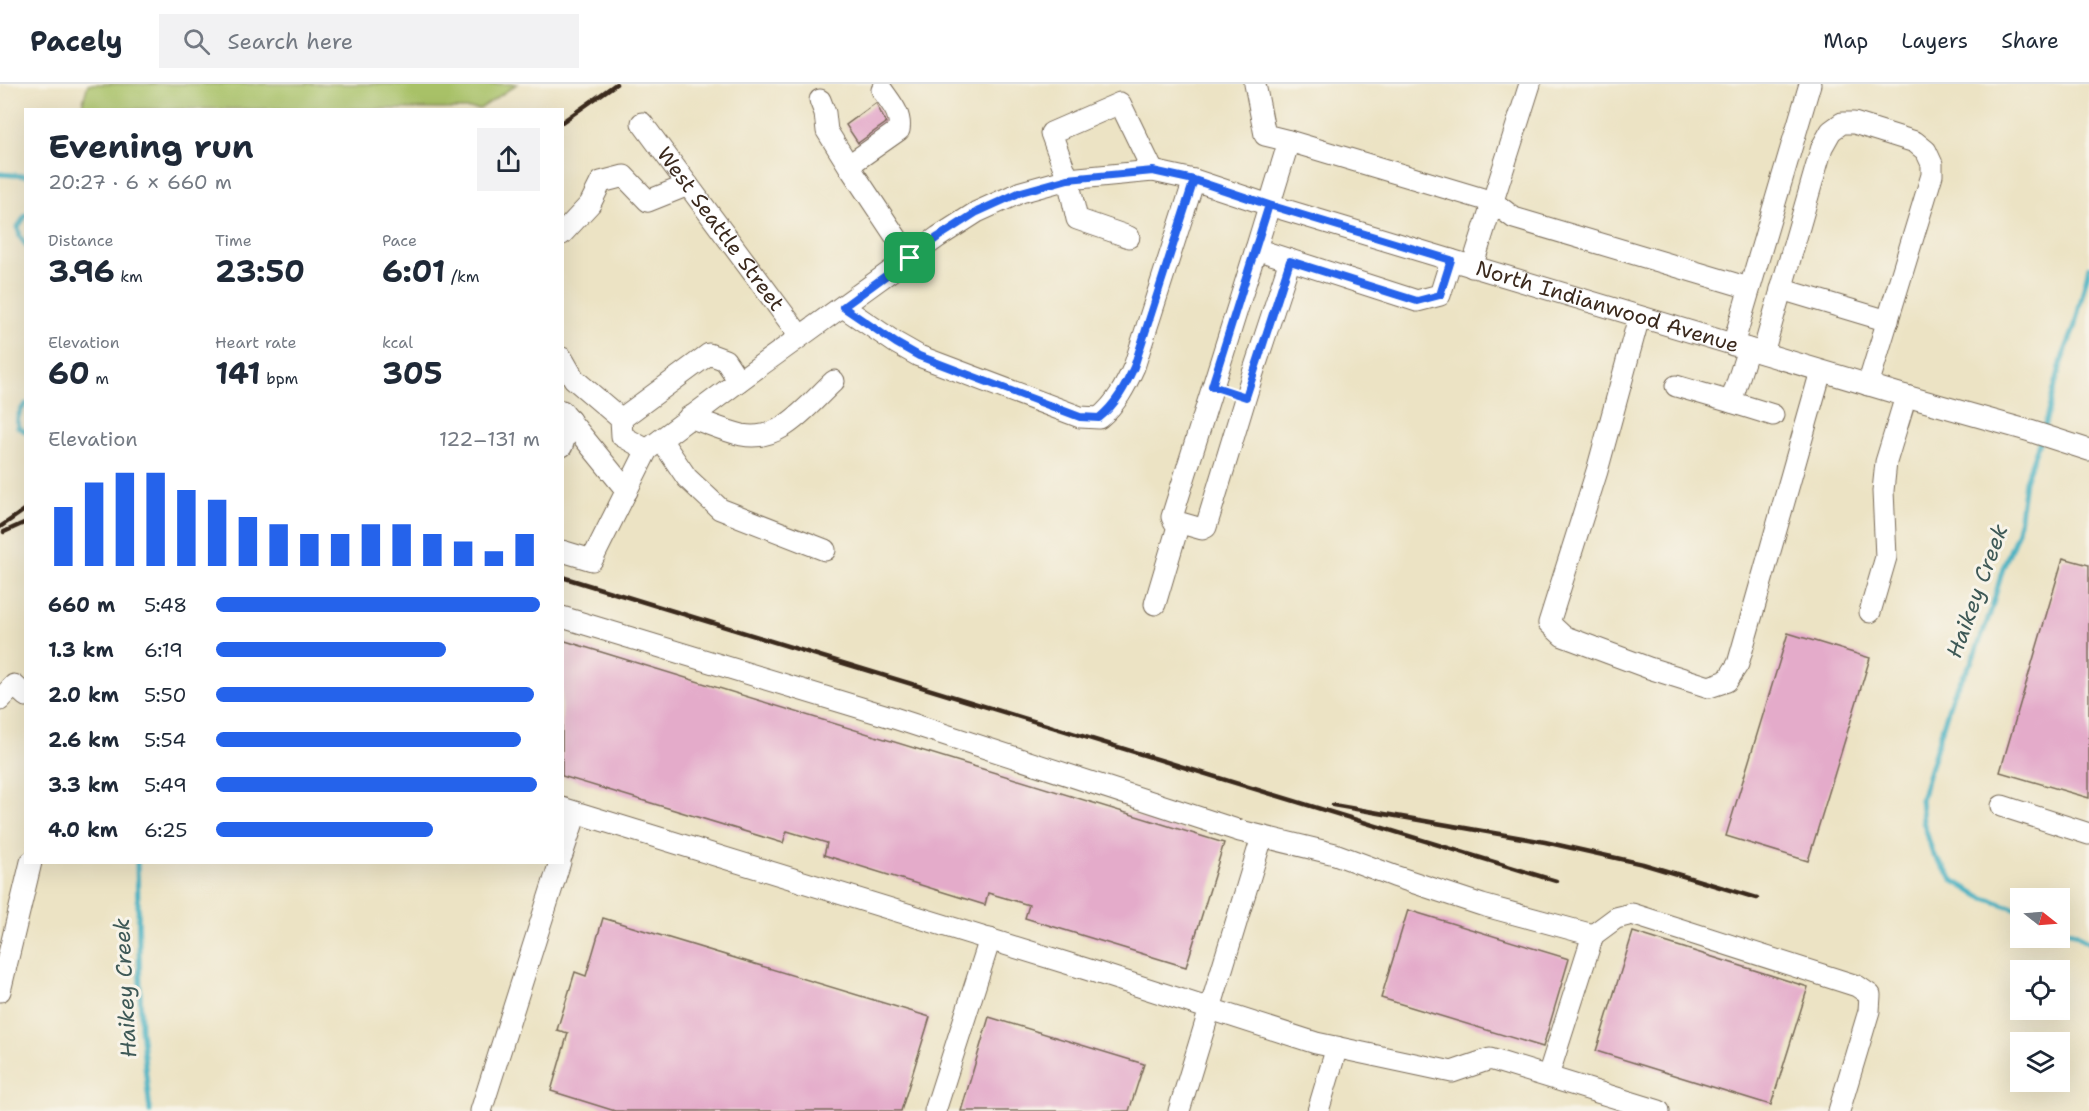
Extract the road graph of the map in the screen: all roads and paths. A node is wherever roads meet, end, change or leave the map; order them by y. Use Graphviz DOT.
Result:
graph roads {
  1 [pos="1255,84"];
  2 [pos="1530,84"];
  3 [pos="1810,84"];
  4 [pos="882,90"];
  5 [pos="1119,94"];
  6 [pos="820,100"];
  7 [pos="642,123"];
  8 [pos="1289,141"];
  9 [pos="850,168"];
  10 [pos="1153,171"];
  11 [pos="1068,179"];
  12 [pos="1194,180"];
  13 [pos="688,185"];
  14 [pos="1493,202"];
  15 [pos="1269,205"];
  16 [pos="564,232"];
  17 [pos="1129,237"];
  18 [pos="1256,249"];
  19 [pos="910,258"];
  20 [pos="1451,260"];
  21 [pos="1290,261"];
  22 [pos="1473,267"];
  23 [pos="1749,288"];
  24 [pos="1781,289"];
  25 [pos="843,307"];
  26 [pos="1639,317"];
  27 [pos="1888,321"];
  28 [pos="800,336"];
  29 [pos="1748,349"];
  30 [pos="564,362"];
  31 [pos="1821,371"];
  32 [pos="739,381"];
  33 [pos="834,381"];
  34 [pos="1868,385"];
  35 [pos="1212,386"];
  36 [pos="1676,386"];
  37 [pos="1906,396"];
  38 [pos="1246,397"];
  39 [pos="1731,402"];
  40 [pos="1773,415"];
  41 [pos="566,416"];
  42 [pos="690,417"];
  43 [pos="621,419"];
  44 [pos="564,431"];
  45 [pos="654,445"];
  46 [pos="2089,450"];
  47 [pos="627,491"];
  48 [pos="1179,523"];
  49 [pos="825,550"];
  50 [pos="564,552"];
  51 [pos="1155,604"];
  52 [pos="1869,612"];
  53 [pos="564,617"];
  54 [pos="2002,806"];
  55 [pos="569,811"];
  56 [pos="2089,834"];
  57 [pos="1262,837"];
  58 [pos="564,842"];
  59 [pos="31,864"];
  60 [pos="559,864"];
  61 [pos="1593,935"];
  62 [pos="990,939"];
  63 [pos="0,991"];
  64 [pos="1210,1008"];
  65 [pos="1337,1047"];
  66 [pos="1548,1076"];
  67 [pos="481,1111"];
  68 [pos="934,1111"];
  69 [pos="1179,1111"];
  70 [pos="1318,1111"];
  71 [pos="1659,1111"];
  72 [pos="1839,1111"];
  1 -- 8 [label="street"];
  2 -- 14 [label="street"];
  3 -- 23 [label="street"];
  4 -- 9 [label="street"];
  5 -- 10 [label="street"];
  5 -- 11 [label="street"];
  6 -- 9 [label="street"];
  7 -- 13 [label="street, West Seattle Street"];
  8 -- 14 [label="street"];
  8 -- 15 [label="street"];
  9 -- 19 [label="street"];
  10 -- 11 [label="street, North Indianwood Avenue"];
  10 -- 12 [label="street, North Indianwood Avenue"];
  11 -- 17 [label="street"];
  11 -- 19 [label="street, North Indianwood Avenue"];
  12 -- 15 [label="street, North Indianwood Avenue"];
  12 -- 25 [label="street"];
  13 -- 16 [label="street"];
  13 -- 28 [label="street, West Seattle Street"];
  14 -- 22 [label="street"];
  14 -- 23 [label="street"];
  15 -- 18 [label="street"];
  15 -- 20 [label="street, North Indianwood Avenue"];
  18 -- 21 [label="street"];
  18 -- 35 [label="street"];
  19 -- 25 [label="street, North Indianwood Avenue"];
  20 -- 21 [label="street"];
  20 -- 22 [label="street, North Indianwood Avenue"];
  21 -- 38 [label="street"];
  22 -- 26 [label="street, North Indianwood Avenue"];
  23 -- 29 [label="street"];
  24 -- 27 [label="street"];
  24 -- 27 [label="street"];
  24 -- 29 [label="street"];
  25 -- 28 [label="street, North Indianwood Avenue"];
  26 -- 29 [label="street, North Indianwood Avenue"];
  26 -- 31 [label="street"];
  27 -- 34 [label="street"];
  28 -- 32 [label="street, North Indianwood Avenue"];
  29 -- 31 [label="street, North Indianwood Avenue"];
  29 -- 39 [label="street"];
  30 -- 43 [label="street"];
  31 -- 34 [label="street, North Indianwood Avenue"];
  32 -- 42 [label="street, North Indianwood Avenue"];
  32 -- 43 [label="street"];
  33 -- 42 [label="street"];
  34 -- 37 [label="street, North Indianwood Avenue"];
  35 -- 38 [label="street"];
  35 -- 48 [label="street"];
  36 -- 39 [label="street"];
  37 -- 46 [label="street, North Indianwood Avenue"];
  37 -- 52 [label="street"];
  38 -- 48 [label="street"];
  39 -- 40 [label="street"];
  41 -- 44 [label="street"];
  41 -- 47 [label="street"];
  42 -- 45 [label="street, North Indianwood Avenue"];
  43 -- 45 [label="street"];
  45 -- 47 [label="street, North Indianwood Avenue"];
  45 -- 49 [label="street"];
  47 -- 50 [label="street, North Indianwood Avenue"];
  48 -- 51 [label="street"];
  53 -- 57 [label="street"];
  54 -- 56 [label="street"];
  55 -- 58 [label="street"];
  55 -- 62 [label="street"];
  57 -- 61 [label="street"];
  57 -- 64 [label="street"];
  59 -- 63 [label="street"];
  60 -- 67 [label="street"];
  61 -- 66 [label="street"];
  61 -- 72 [label="street"];
  62 -- 64 [label="street"];
  62 -- 68 [label="street"];
  64 -- 65 [label="street"];
  64 -- 69 [label="street"];
  65 -- 66 [label="street"];
  65 -- 70 [label="street"];
  66 -- 71 [label="street"];
}
